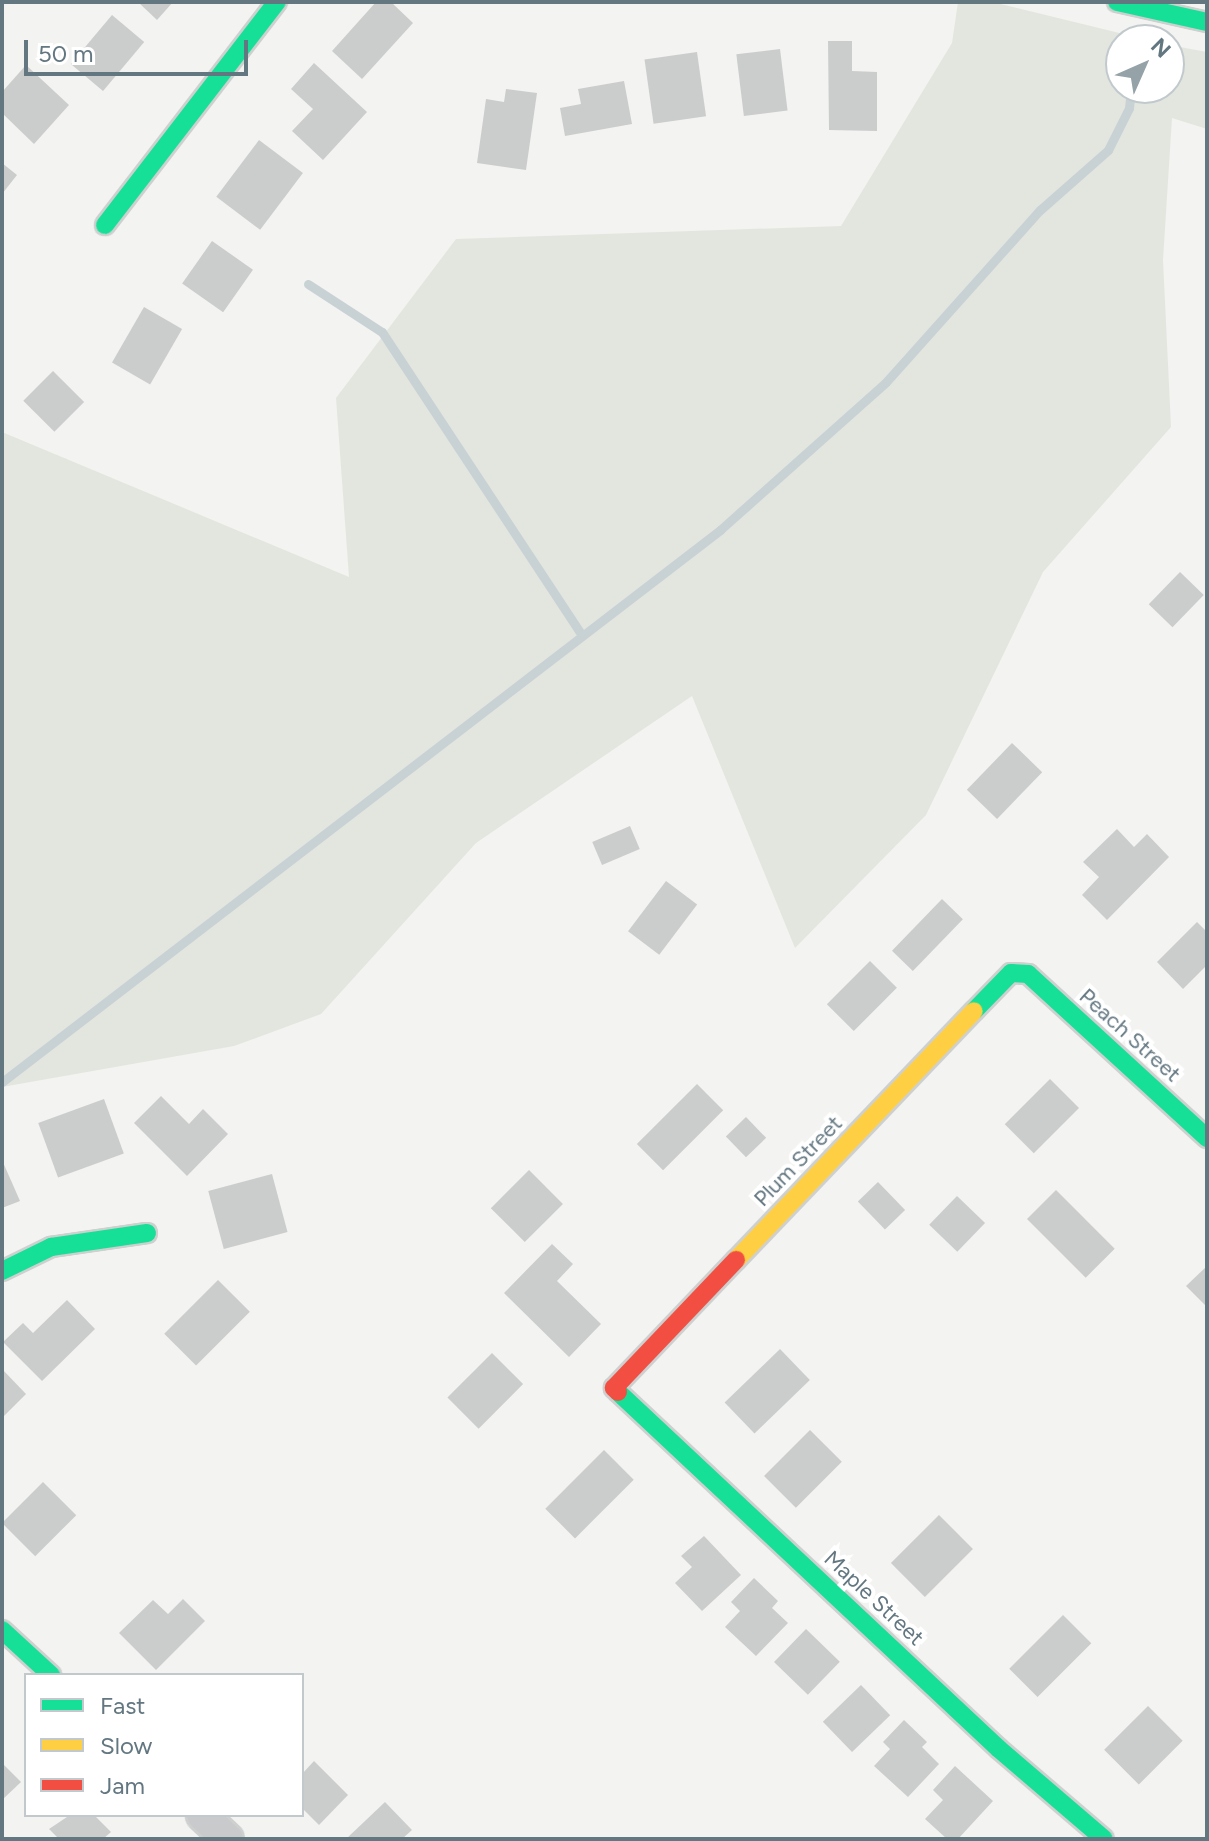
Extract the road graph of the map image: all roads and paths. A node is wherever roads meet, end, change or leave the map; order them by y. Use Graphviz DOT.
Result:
graph roads {
  1 [pos="277,2"];
  2 [pos="1117,2"];
  3 [pos="1207,22"];
  4 [pos="105,225"];
  5 [pos="1019,971"];
  6 [pos="1207,1138"];
  7 [pos="147,1233"];
  8 [pos="2,1271"];
  9 [pos="614,1388"];
  10 [pos="2,1630"];
  11 [pos="49,1673"];
  12 [pos="204,1817"];
  13 [pos="228,1839"];
  14 [pos="1104,1839"];
  1 -- 4 [label="street"];
  2 -- 3 [label="street"];
  5 -- 6 [label="street, Peach Street"];
  5 -- 9 [label="street, Plum Street"];
  7 -- 8 [label="street"];
  9 -- 14 [label="street, Maple Street"];
  10 -- 11 [label="street"];
  12 -- 13 [label="street"];
}
